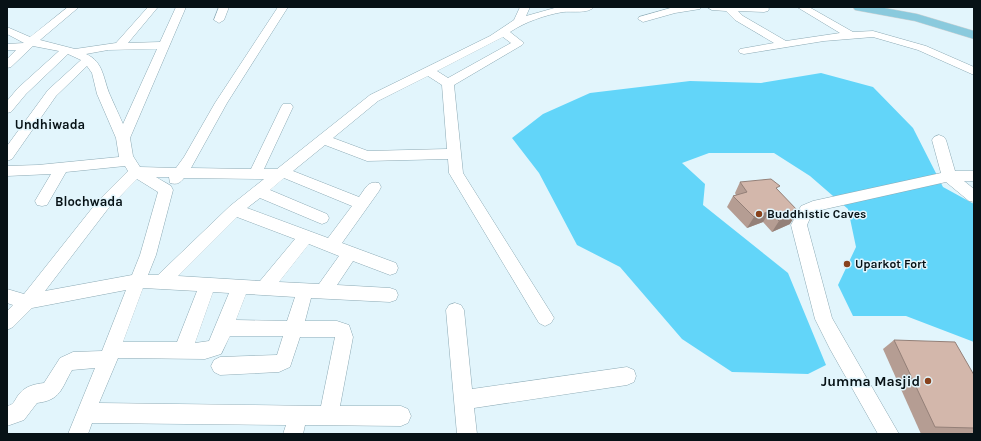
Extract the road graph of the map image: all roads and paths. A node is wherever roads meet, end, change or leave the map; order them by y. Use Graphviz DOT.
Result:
graph roads {
  1 [pos="74,7"];
  2 [pos="153,7"];
  3 [pos="181,7"];
  4 [pos="224,7"];
  5 [pos="283,7"];
  6 [pos="525,7"];
  7 [pos="589,7"];
  8 [pos="696,7"];
  9 [pos="712,7"];
  10 [pos="802,7"];
  11 [pos="859,7"];
  12 [pos="729,8"];
  13 [pos="764,8"];
  14 [pos="880,9"];
  15 [pos="915,16"];
  16 [pos="643,19"];
  17 [pos="219,20"];
  18 [pos="518,22"];
  19 [pos="7,30"];
  20 [pos="974,31"];
  21 [pos="503,32"];
  22 [pos="850,35"];
  23 [pos="974,35"];
  24 [pos="482,44"];
  25 [pos="784,44"];
  26 [pos="28,45"];
  27 [pos="164,45"];
  28 [pos="7,47"];
  29 [pos="119,47"];
  30 [pos="70,50"];
  31 [pos="744,51"];
  32 [pos="498,55"];
  33 [pos="88,59"];
  34 [pos="7,65"];
  35 [pos="429,71"];
  36 [pos="974,71"];
  37 [pos="448,83"];
  38 [pos="287,107"];
  39 [pos="7,109"];
  40 [pos="123,138"];
  41 [pos="323,139"];
  42 [pos="939,140"];
  43 [pos="455,154"];
  44 [pos="7,156"];
  45 [pos="132,166"];
  46 [pos="62,167"];
  47 [pos="8,172"];
  48 [pos="181,173"];
  49 [pos="281,173"];
  50 [pos="255,174"];
  51 [pos="949,176"];
  52 [pos="974,176"];
  53 [pos="374,187"];
  54 [pos="166,190"];
  55 [pos="259,191"];
  56 [pos="974,197"];
  57 [pos="42,201"];
  58 [pos="361,204"];
  59 [pos="235,210"];
  60 [pos="322,218"];
  61 [pos="306,236"];
  62 [pos="331,246"];
  63 [pos="350,253"];
  64 [pos="390,268"];
  65 [pos="139,281"];
  66 [pos="162,282"];
  67 [pos="207,285"];
  68 [pos="240,287"];
  69 [pos="264,288"];
  70 [pos="305,291"];
  71 [pos="323,292"];
  72 [pos="390,295"];
  73 [pos="7,296"];
  74 [pos="27,302"];
  75 [pos="455,310"];
  76 [pos="545,318"];
  77 [pos="7,322"];
  78 [pos="224,328"];
  79 [pos="294,328"];
  80 [pos="183,351"];
  81 [pos="110,354"];
  82 [pos="220,366"];
  83 [pos="627,376"];
  84 [pos="464,400"];
  85 [pos="87,413"];
  86 [pos="298,415"];
  87 [pos="329,415"];
  88 [pos="7,416"];
  89 [pos="401,416"];
  90 [pos="78,434"];
  91 [pos="293,434"];
  92 [pos="467,434"];
  93 [pos="889,434"];
  1 -- 26 [label="street"];
  2 -- 29 [label="street"];
  3 -- 27 [label="street"];
  4 -- 17 [label="street"];
  5 -- 48 [label="street"];
  6 -- 18 [label="street"];
  7 -- 18 [label="street"];
  8 -- 16 [label="street"];
  9 -- 12 [label="street"];
  10 -- 22 [label="street"];
  11 -- 14 [label="main road"];
  12 -- 13 [label="street"];
  12 -- 25 [label="street"];
  14 -- 15 [label="main road"];
  15 -- 20 [label="main road"];
  15 -- 23 [label="main road"];
  18 -- 21 [label="street"];
  19 -- 26 [label="street"];
  21 -- 24 [label="street"];
  21 -- 32 [label="street"];
  22 -- 25 [label="street"];
  22 -- 36 [label="street"];
  24 -- 32 [label="street"];
  24 -- 35 [label="street"];
  25 -- 31 [label="street"];
  26 -- 28 [label="street"];
  26 -- 30 [label="street"];
  26 -- 34 [label="street"];
  27 -- 29 [label="street"];
  27 -- 40 [label="street"];
  29 -- 30 [label="street"];
  30 -- 33 [label="street"];
  30 -- 39 [label="street"];
  32 -- 37 [label="street"];
  33 -- 40 [label="street"];
  33 -- 44 [label="street"];
  35 -- 37 [label="street"];
  35 -- 41 [label="street"];
  37 -- 43 [label="street"];
  38 -- 50 [label="street"];
  40 -- 45 [label="street"];
  41 -- 43 [label="street"];
  41 -- 49 [label="street"];
  42 -- 51 [label="street"];
  43 -- 76 [label="street"];
  45 -- 46 [label="street"];
  45 -- 48 [label="street"];
  45 -- 54 [label="street"];
  45 -- 74 [label="street"];
  46 -- 47 [label="street"];
  46 -- 57 [label="street"];
  48 -- 50 [label="street"];
  48 -- 54 [label="street"];
  49 -- 50 [label="street"];
  49 -- 55 [label="street"];
  49 -- 58 [label="street"];
  51 -- 52 [label="street"];
  51 -- 56 [label="street"];
  51 -- 93 [label="street"];
  53 -- 58 [label="street"];
  54 -- 65 [label="street"];
  55 -- 59 [label="street"];
  55 -- 60 [label="street"];
  58 -- 62 [label="street"];
  59 -- 61 [label="street"];
  59 -- 66 [label="street"];
  61 -- 62 [label="street"];
  61 -- 69 [label="street"];
  62 -- 63 [label="street"];
  63 -- 64 [label="street"];
  63 -- 71 [label="street"];
  65 -- 66 [label="street"];
  65 -- 74 [label="street"];
  65 -- 81 [label="street"];
  66 -- 67 [label="street"];
  67 -- 68 [label="street"];
  67 -- 80 [label="street"];
  68 -- 69 [label="street"];
  68 -- 78 [label="street"];
  69 -- 70 [label="street"];
  70 -- 71 [label="street"];
  70 -- 79 [label="street"];
  71 -- 72 [label="street"];
  73 -- 74 [label="street"];
  74 -- 77 [label="street"];
  75 -- 84 [label="street"];
  78 -- 79 [label="street"];
  78 -- 80 [label="street"];
  79 -- 82 [label="street"];
  79 -- 87 [label="street"];
  80 -- 81 [label="street"];
  81 -- 85 [label="street"];
  81 -- 88 [label="street"];
  83 -- 84 [label="street"];
  84 -- 92 [label="street"];
  85 -- 86 [label="street"];
  85 -- 90 [label="street"];
  86 -- 87 [label="street"];
  86 -- 91 [label="street"];
  87 -- 89 [label="street"];
}
